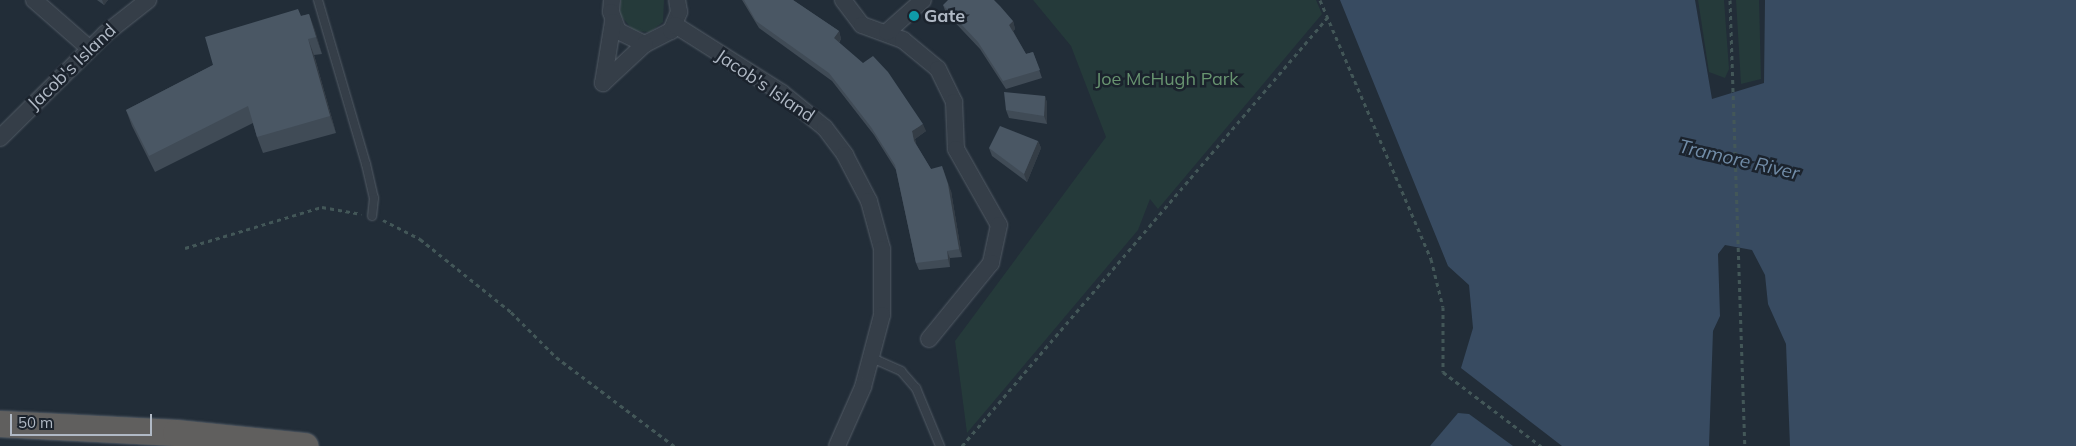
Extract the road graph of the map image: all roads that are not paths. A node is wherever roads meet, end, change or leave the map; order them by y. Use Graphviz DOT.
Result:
graph roads {
  1 [pos="34,0"];
  2 [pos="148,0"];
  3 [pos="318,0"];
  4 [pos="612,0"];
  5 [pos="677,0"];
  6 [pos="843,0"];
  7 [pos="923,0"];
  8 [pos="613,22"];
  9 [pos="675,25"];
  10 [pos="887,32"];
  11 [pos="645,44"];
  12 [pos="90,49"];
  13 [pos="0,138"];
  14 [pos="372,216"];
  15 [pos="929,339"];
  16 [pos="872,358"];
  17 [pos="863,387"];
  18 [pos="0,424"];
  19 [pos="305,446"];
  20 [pos="825,446"];
  21 [pos="837,446"];
  22 [pos="940,446"];
  1 -- 12 [label="street"];
  2 -- 12 [label="street, Jacob's Island"];
  3 -- 14 [label="lane"];
  4 -- 8 [label="street"];
  5 -- 9 [label="street"];
  6 -- 10 [label="street"];
  7 -- 10 [label="street"];
  8 -- 11 [label="street"];
  8 -- 11 [label="street"];
  9 -- 11 [label="street"];
  9 -- 16 [label="street, Jacob's Island"];
  10 -- 15 [label="street"];
  12 -- 13 [label="street, Jacob's Island"];
  16 -- 17 [label="street, Jacob's Island"];
  16 -- 22 [label="lane"];
  17 -- 20 [label="street, Jacob's Island"];
  17 -- 21 [label="street, Jacob's Island"];
  18 -- 19 [label="highway"];
}
